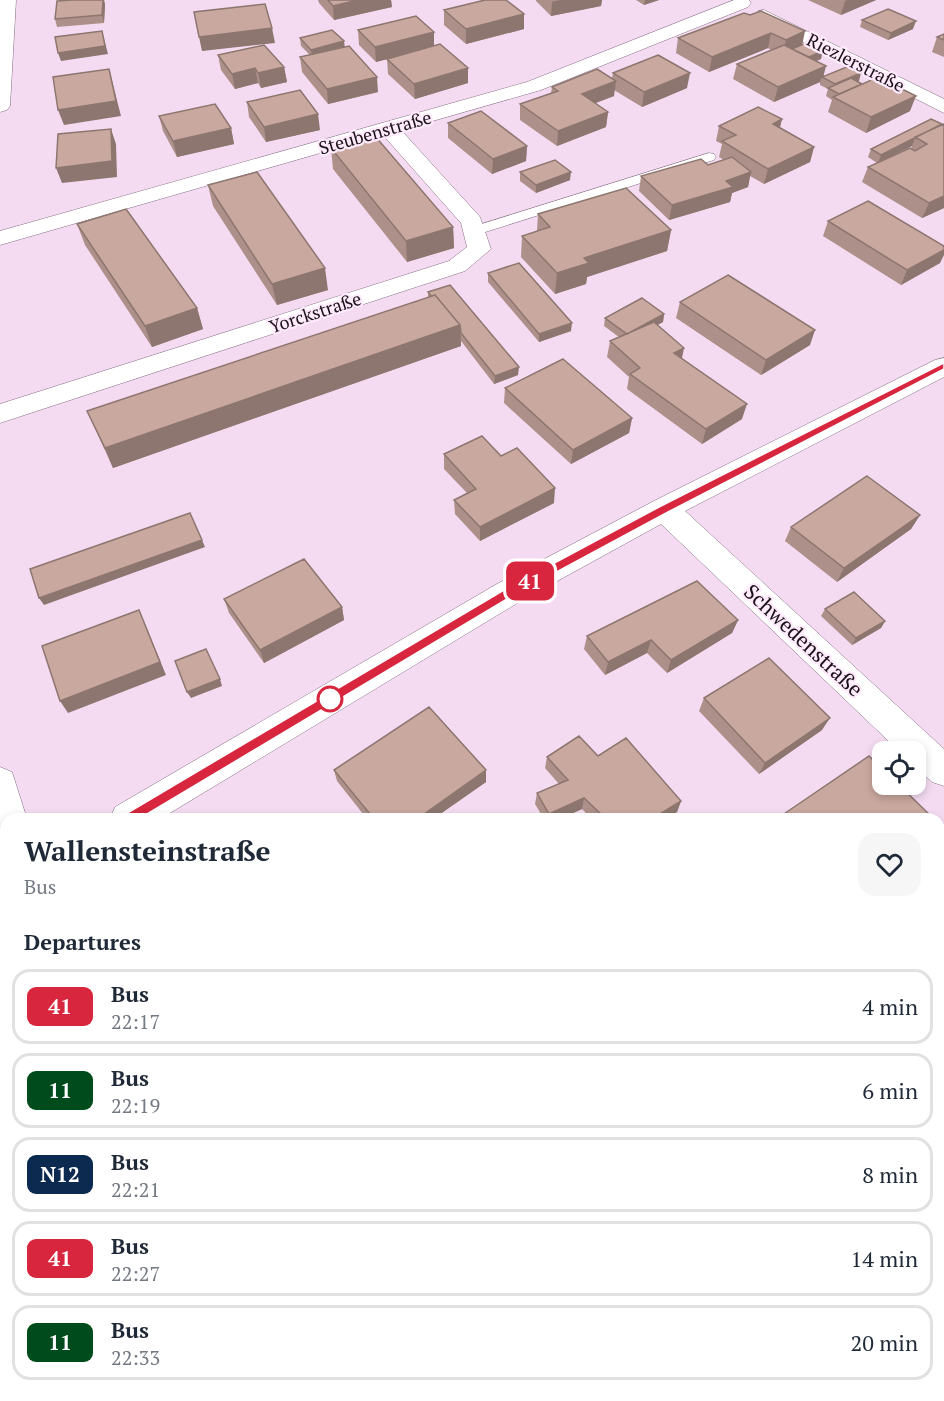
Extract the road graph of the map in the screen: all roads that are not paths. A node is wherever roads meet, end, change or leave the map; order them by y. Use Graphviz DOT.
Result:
graph roads {
  1 [pos="7,0"];
  2 [pos="738,2"];
  3 [pos="0,106"];
  4 [pos="944,107"];
  5 [pos="388,128"];
  6 [pos="710,156"];
  7 [pos="474,231"];
  8 [pos="0,238"];
  9 [pos="944,366"];
  10 [pos="0,414"];
  11 [pos="664,509"];
  12 [pos="944,771"];
  13 [pos="0,783"];
  14 [pos="8,813"];
  15 [pos="138,813"];
  1 -- 3 [label="street"];
  2 -- 4 [label="street, Riezlerstraße"];
  2 -- 5 [label="street, Steubenstraße"];
  5 -- 7 [label="street"];
  5 -- 8 [label="street, Steubenstraße"];
  6 -- 7 [label="lane"];
  7 -- 10 [label="street, Yorckstraße"];
  9 -- 11 [label="street"];
  11 -- 12 [label="street, Schwedenstraße"];
  11 -- 15 [label="street"];
  13 -- 14 [label="street"];
}
